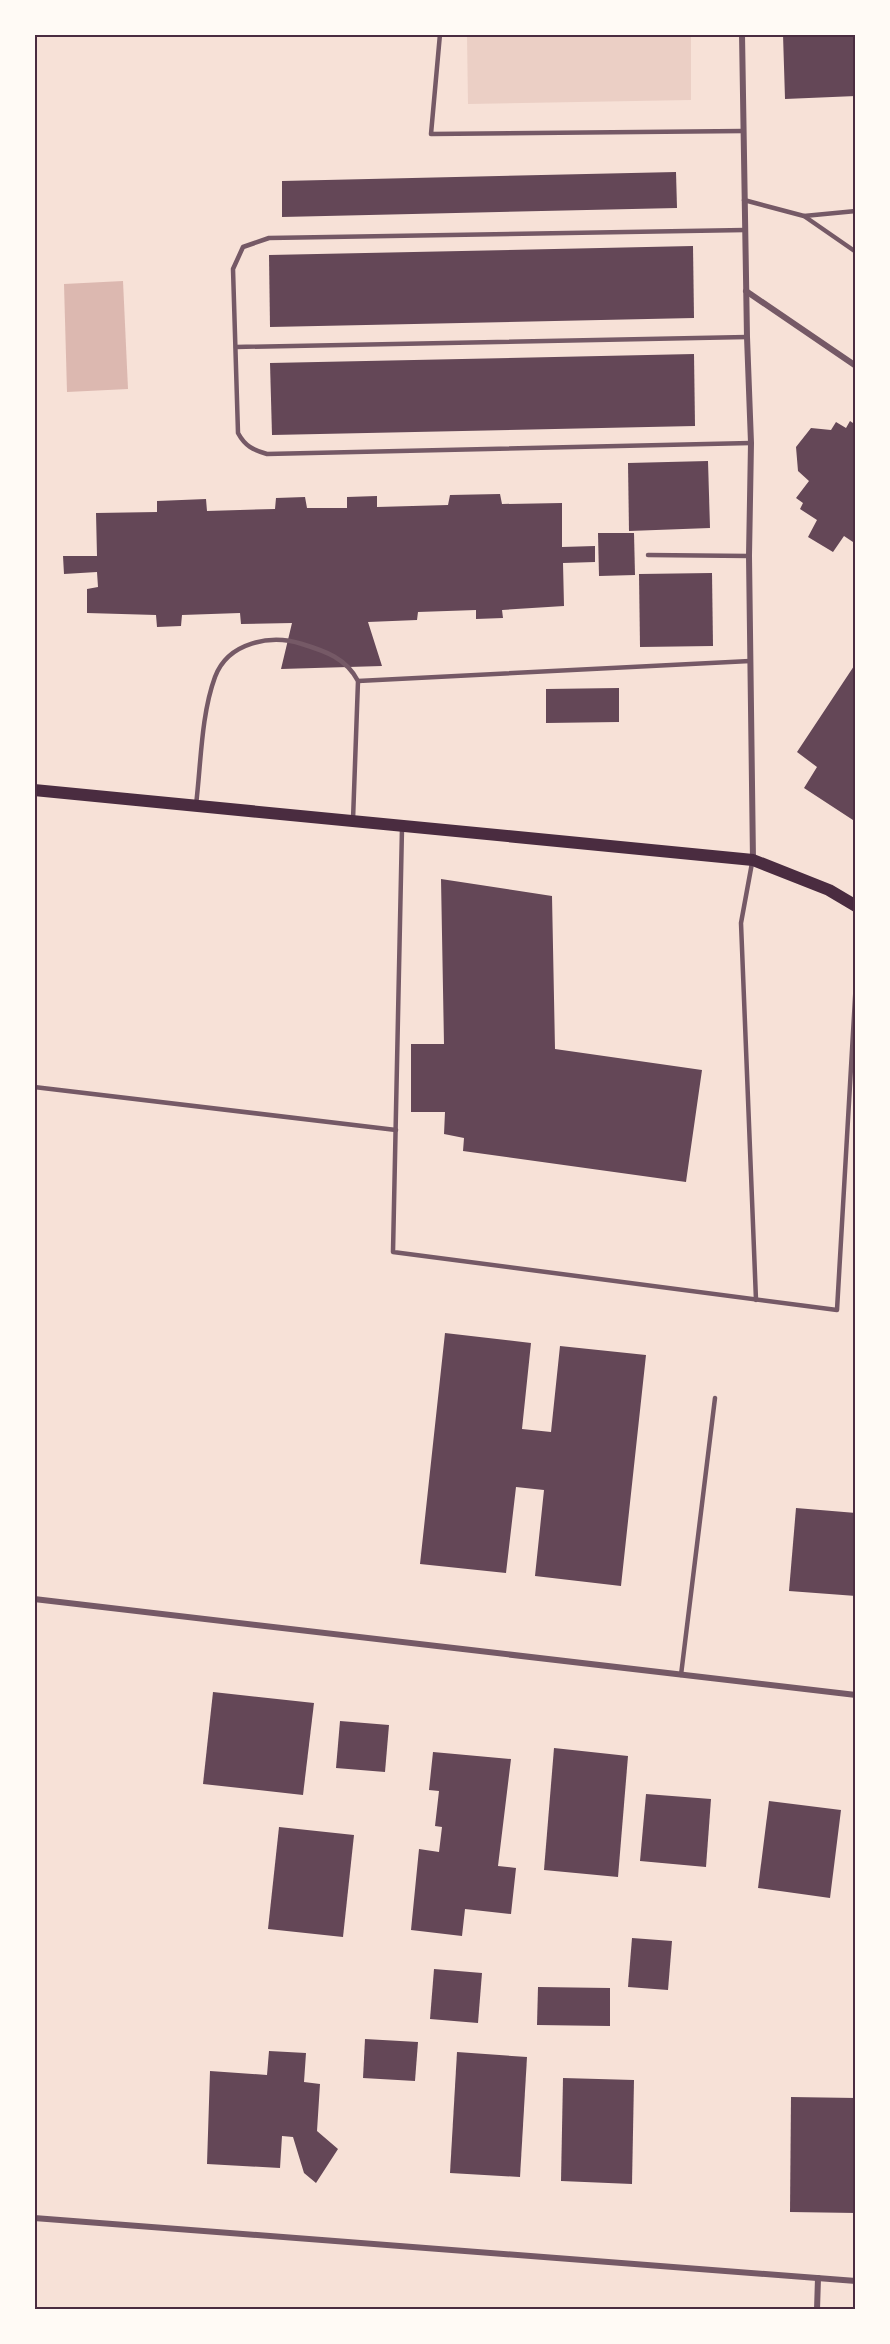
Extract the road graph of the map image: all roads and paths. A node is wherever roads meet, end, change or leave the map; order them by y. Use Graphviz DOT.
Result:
graph roads {
  1 [pos="440,34"];
  2 [pos="742,34"];
  3 [pos="743,131"];
  4 [pos="744,200"];
  5 [pos="855,211"];
  6 [pos="804,216"];
  7 [pos="745,230"];
  8 [pos="855,252"];
  9 [pos="746,291"];
  10 [pos="747,337"];
  11 [pos="236,347"];
  12 [pos="855,366"];
  13 [pos="751,443"];
  14 [pos="648,555"];
  15 [pos="750,556"];
  16 [pos="750,661"];
  17 [pos="358,681"];
  18 [pos="34,790"];
  19 [pos="196,805"];
  20 [pos="353,820"];
  21 [pos="402,824"];
  22 [pos="753,860"];
  23 [pos="855,906"];
  24 [pos="855,981"];
  25 [pos="34,1087"];
  26 [pos="396,1130"];
  27 [pos="756,1300"];
  28 [pos="715,1398"];
  29 [pos="34,1599"];
  30 [pos="681,1675"];
  31 [pos="855,1695"];
  32 [pos="34,2218"];
  33 [pos="818,2278"];
  34 [pos="855,2281"];
  35 [pos="817,2310"];
  1 -- 3 [label="lane"];
  2 -- 3 [label="street"];
  3 -- 4 [label="street"];
  4 -- 6 [label="lane"];
  4 -- 7 [label="street"];
  5 -- 6 [label="lane"];
  6 -- 8 [label="lane"];
  7 -- 9 [label="street"];
  7 -- 11 [label="lane"];
  9 -- 10 [label="street"];
  9 -- 12 [label="street"];
  10 -- 11 [label="lane"];
  10 -- 13 [label="street"];
  11 -- 13 [label="lane"];
  13 -- 15 [label="street"];
  14 -- 15 [label="lane"];
  15 -- 16 [label="street"];
  16 -- 17 [label="lane"];
  16 -- 22 [label="street"];
  17 -- 19 [label="lane"];
  17 -- 20 [label="lane"];
  18 -- 19 [label="main road"];
  19 -- 20 [label="main road"];
  20 -- 21 [label="main road"];
  21 -- 22 [label="main road"];
  21 -- 26 [label="lane"];
  22 -- 23 [label="main road"];
  22 -- 27 [label="lane"];
  24 -- 27 [label="lane"];
  25 -- 26 [label="lane"];
  26 -- 27 [label="lane"];
  28 -- 30 [label="lane"];
  29 -- 30 [label="street"];
  30 -- 31 [label="street"];
  32 -- 33 [label="street"];
  33 -- 34 [label="street"];
  33 -- 35 [label="street"];
}
